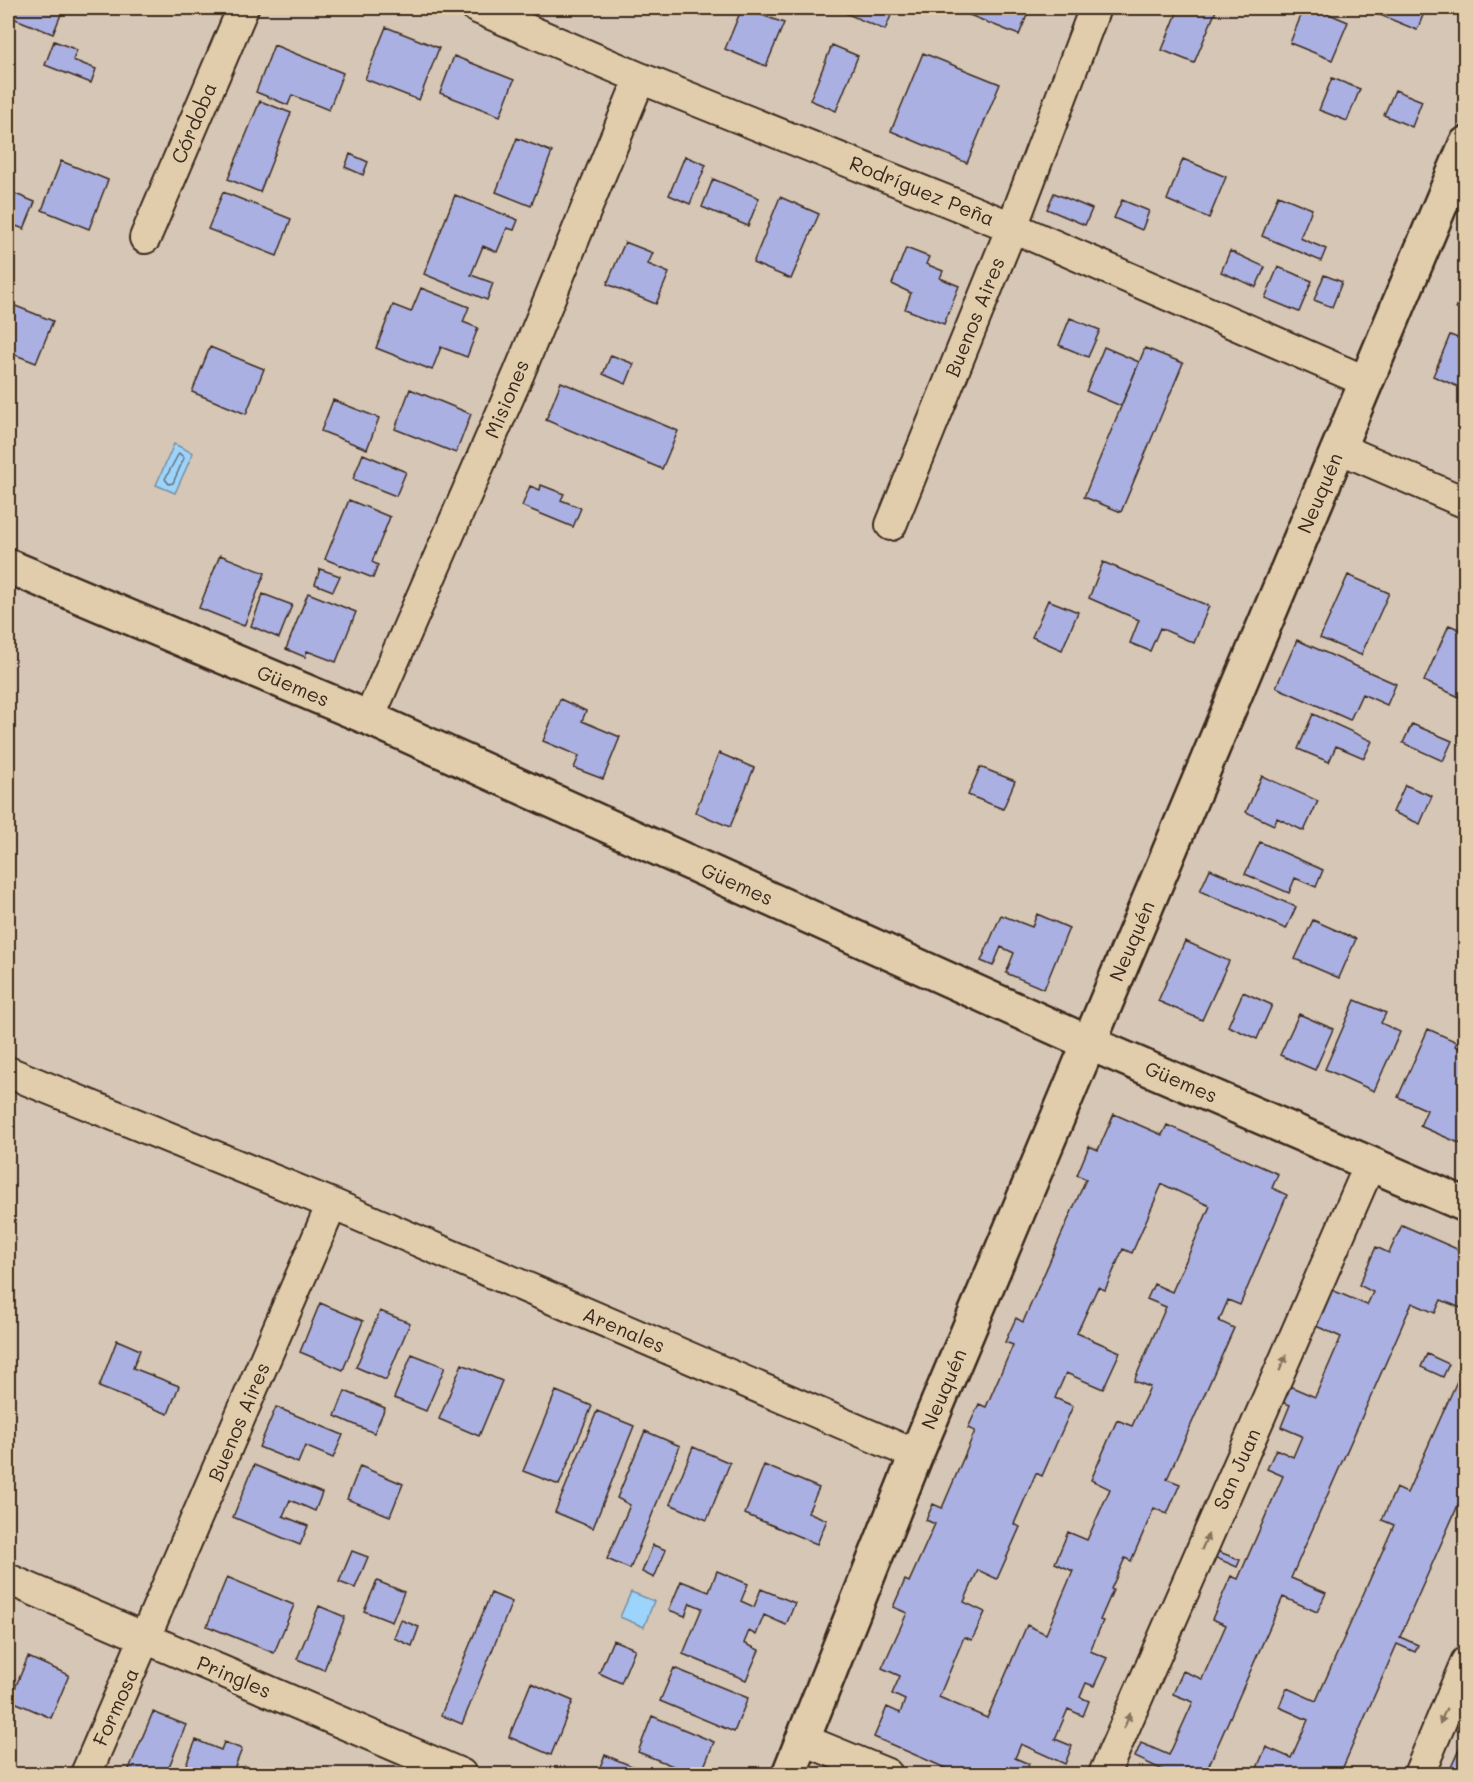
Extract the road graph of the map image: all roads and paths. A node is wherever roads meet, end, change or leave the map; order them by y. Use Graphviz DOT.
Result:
graph roads {
  1 [pos="243,8"];
  2 [pos="477,8"];
  3 [pos="1095,8"];
  4 [pos="640,78"];
  5 [pos="1466,144"];
  6 [pos="1012,226"];
  7 [pos="145,238"];
  8 [pos="1365,381"];
  9 [pos="1339,448"];
  10 [pos="1466,503"];
  11 [pos="891,525"];
  12 [pos="8,566"];
  13 [pos="369,718"];
  14 [pos="1089,1043"];
  15 [pos="8,1072"];
  16 [pos="1370,1164"];
  17 [pos="332,1204"];
  18 [pos="1466,1205"];
  19 [pos="916,1455"];
  20 [pos="8,1579"];
  21 [pos="146,1639"];
  22 [pos="1466,1662"];
  23 [pos="804,1740"];
  24 [pos="86,1774"];
  25 [pos="461,1774"];
  26 [pos="789,1774"];
  27 [pos="887,1774"];
  28 [pos="1104,1774"];
  29 [pos="1419,1774"];
  1 -- 7 [label="street, Córdoba"];
  2 -- 4 [label="street, Rodríguez Peña"];
  3 -- 6 [label="street, Buenos Aires"];
  4 -- 6 [label="street, Rodríguez Peña"];
  4 -- 13 [label="street, Misiones"];
  5 -- 8 [label="street, Neuquén"];
  6 -- 8 [label="street, Rodríguez Peña"];
  6 -- 11 [label="street, Buenos Aires"];
  8 -- 9 [label="street, Neuquén"];
  9 -- 10 [label="street"];
  9 -- 14 [label="street, Neuquén"];
  12 -- 13 [label="street, Güemes"];
  13 -- 14 [label="street, Güemes"];
  14 -- 16 [label="street, Güemes"];
  14 -- 19 [label="street, Neuquén"];
  15 -- 17 [label="street, Arenales"];
  16 -- 18 [label="street, Güemes"];
  28 -- 16 [label="street, San Juan, one-way"];
  17 -- 19 [label="street, Arenales"];
  17 -- 21 [label="street, Buenos Aires"];
  19 -- 23 [label="street, Neuquén"];
  20 -- 21 [label="street, Pringles"];
  21 -- 24 [label="street, Formosa"];
  21 -- 25 [label="street, Pringles"];
  22 -- 29 [label="street, one-way"];
  23 -- 26 [label="street, Neuquén"];
  23 -- 27 [label="street"];
}
